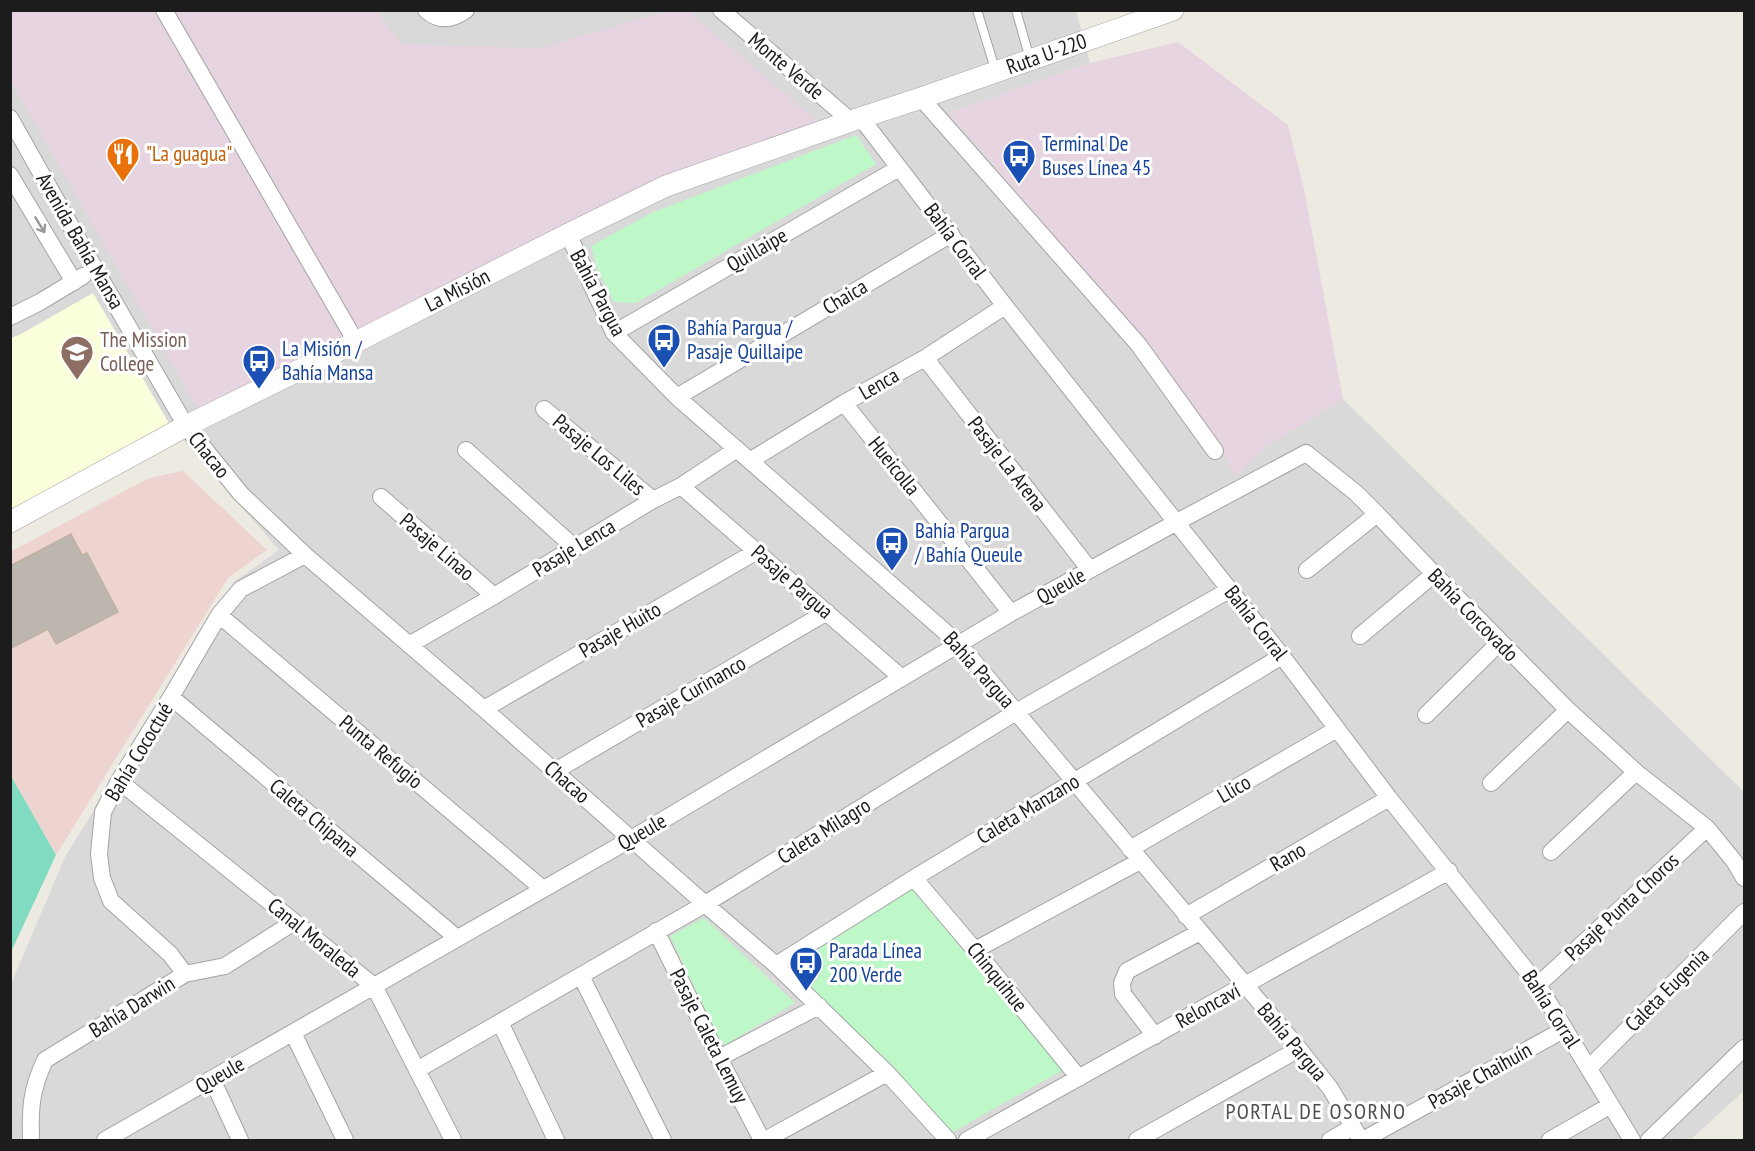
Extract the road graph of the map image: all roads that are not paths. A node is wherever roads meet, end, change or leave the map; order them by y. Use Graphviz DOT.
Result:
graph roads {
  1 [pos="164,10"];
  2 [pos="426,10"];
  3 [pos="466,10"];
  4 [pos="721,10"];
  5 [pos="977,10"];
  6 [pos="1016,10"];
  7 [pos="1173,10"];
  8 [pos="1030,60"];
  9 [pos="996,72"];
  10 [pos="921,98"];
  11 [pos="10,118"];
  12 [pos="856,119"];
  13 [pos="899,168"];
  14 [pos="10,175"];
  15 [pos="15,194"];
  16 [pos="568,234"];
  17 [pos="951,234"];
  18 [pos="95,269"];
  19 [pos="74,282"];
  20 [pos="1005,306"];
  21 [pos="10,317"];
  22 [pos="614,333"];
  23 [pos="356,342"];
  24 [pos="925,358"];
  25 [pos="677,397"];
  26 [pos="844,404"];
  27 [pos="544,409"];
  28 [pos="186,426"];
  29 [pos="737,449"];
  30 [pos="466,450"];
  31 [pos="1215,451"];
  32 [pos="751,460"];
  33 [pos="681,486"];
  34 [pos="381,497"];
  35 [pos="653,500"];
  36 [pos="1377,514"];
  37 [pos="10,522"];
  38 [pos="1177,522"];
  39 [pos="575,548"];
  40 [pos="757,551"];
  41 [pos="305,555"];
  42 [pos="1090,570"];
  43 [pos="1307,570"];
  44 [pos="1434,574"];
  45 [pos="1229,590"];
  46 [pos="494,596"];
  47 [pos="827,612"];
  48 [pos="1011,613"];
  49 [pos="219,615"];
  50 [pos="1360,636"];
  51 [pos="1500,642"];
  52 [pos="959,644"];
  53 [pos="409,645"];
  54 [pos="1282,656"];
  55 [pos="902,678"];
  56 [pos="171,698"];
  57 [pos="484,708"];
  58 [pos="1568,710"];
  59 [pos="1016,712"];
  60 [pos="1426,715"];
  61 [pos="1337,729"];
  62 [pos="555,771"];
  63 [pos="1636,772"];
  64 [pos="119,781"];
  65 [pos="1074,781"];
  66 [pos="1491,783"];
  67 [pos="1389,798"];
  68 [pos="1707,828"];
  69 [pos="631,839"];
  70 [pos="1551,852"];
  71 [pos="1135,855"];
  72 [pos="1449,871"];
  73 [pos="914,878"];
  74 [pos="1744,878"];
  75 [pos="543,889"];
  76 [pos="705,904"];
  77 [pos="1744,912"];
  78 [pos="1186,916"];
  79 [pos="294,922"];
  80 [pos="656,931"];
  81 [pos="1200,932"];
  82 [pos="457,938"];
  83 [pos="975,950"];
  84 [pos="776,965"];
  85 [pos="185,975"];
  86 [pos="581,976"];
  87 [pos="1244,985"];
  88 [pos="1538,985"];
  89 [pos="374,986"];
  90 [pos="819,1006"];
  91 [pos="500,1022"];
  92 [pos="1565,1029"];
  93 [pos="293,1033"];
  94 [pos="1155,1036"];
  95 [pos="1744,1048"];
  96 [pos="1299,1049"];
  97 [pos="719,1058"];
  98 [pos="1588,1068"];
  99 [pos="417,1070"];
  100 [pos="887,1073"];
  101 [pos="1079,1078"];
  102 [pos="212,1079"];
  103 [pos="1611,1105"];
  104 [pos="132,1134"];
  105 [pos="1359,1136"];
  106 [pos="31,1140"];
  107 [pos="105,1140"];
  108 [pos="240,1140"];
  109 [pos="345,1140"];
  110 [pos="453,1140"];
  111 [pos="556,1140"];
  112 [pos="663,1140"];
  113 [pos="763,1140"];
  114 [pos="948,1140"];
  115 [pos="968,1140"];
  116 [pos="1137,1140"];
  117 [pos="1330,1140"];
  118 [pos="1550,1140"];
  119 [pos="1632,1140"];
  120 [pos="1649,1140"];
  1 -- 23 [label="street"];
  2 -- 3 [label="street"];
  4 -- 12 [label="street, Monte Verde"];
  5 -- 9 [label="lane"];
  6 -- 8 [label="lane"];
  7 -- 8 [label="street, Ruta U-220"];
  8 -- 9 [label="street, Ruta U-220"];
  9 -- 10 [label="street, Ruta U-220"];
  10 -- 12 [label="street, La Misión"];
  10 -- 31 [label="street"];
  11 -- 18 [label="street, Avenida Bahía Mansa"];
  12 -- 13 [label="street, Bahía Corral"];
  12 -- 16 [label="street, La Misión"];
  13 -- 17 [label="street, Bahía Corral"];
  13 -- 22 [label="street, Quillaipe"];
  14 -- 15 [label="street, Avenida Bahía Mansa"];
  15 -- 19 [label="street, Avenida Bahía Mansa, one-way"];
  16 -- 22 [label="street, Bahía Pargua"];
  16 -- 23 [label="street, La Misión"];
  17 -- 20 [label="street, Bahía Corral"];
  17 -- 25 [label="street, Chaica"];
  18 -- 19 [label="street"];
  18 -- 28 [label="street, Avenida Bahía Mansa"];
  19 -- 21 [label="street"];
  20 -- 24 [label="street, Lenca"];
  20 -- 38 [label="street, Bahía Corral"];
  22 -- 25 [label="street, Bahía Pargua"];
  23 -- 28 [label="street, La Misión"];
  24 -- 26 [label="street, Lenca"];
  24 -- 42 [label="street, Pasaje La Arena"];
  25 -- 29 [label="street, Bahía Pargua"];
  26 -- 32 [label="street, Lenca"];
  26 -- 48 [label="street, Hueicolla"];
  27 -- 35 [label="street, Pasaje Los Liles"];
  28 -- 37 [label="street, La Misión"];
  28 -- 41 [label="street, Chacao"];
  29 -- 32 [label="street, Bahía Pargua"];
  29 -- 33 [label="street, Pasaje Lenca"];
  30 -- 39 [label="street"];
  32 -- 52 [label="street, Bahía Pargua"];
  33 -- 35 [label="street, Pasaje Lenca"];
  33 -- 40 [label="street, Pasaje Pargua"];
  34 -- 46 [label="street, Pasaje Linao"];
  35 -- 39 [label="street, Pasaje Lenca"];
  36 -- 38 [label="street, Bahía Corcovado"];
  36 -- 43 [label="street"];
  36 -- 44 [label="street, Bahía Corcovado"];
  38 -- 42 [label="street, Queule"];
  38 -- 45 [label="street, Bahía Corral"];
  39 -- 46 [label="street, Pasaje Lenca"];
  40 -- 47 [label="street, Pasaje Pargua"];
  40 -- 57 [label="street, Pasaje Huito"];
  41 -- 49 [label="street, Bahía Cococtué"];
  41 -- 53 [label="street, Chacao"];
  42 -- 48 [label="street, Queule"];
  44 -- 50 [label="street"];
  44 -- 51 [label="street, Bahía Corcovado"];
  45 -- 54 [label="street, Bahía Corral"];
  45 -- 59 [label="street, Caleta Milagro"];
  46 -- 53 [label="street, Pasaje Lenca"];
  47 -- 55 [label="street, Pasaje Pargua"];
  47 -- 62 [label="street, Pasaje Curinanco"];
  48 -- 52 [label="street, Queule"];
  49 -- 56 [label="street, Bahía Cococtué"];
  49 -- 75 [label="street, Punta Refugio"];
  51 -- 58 [label="street, Bahía Corcovado"];
  51 -- 60 [label="street"];
  52 -- 55 [label="street, Queule"];
  52 -- 59 [label="street, Bahía Pargua"];
  53 -- 57 [label="street, Chacao"];
  54 -- 61 [label="street, Bahía Corral"];
  54 -- 65 [label="street, Caleta Manzano"];
  55 -- 69 [label="street, Queule"];
  56 -- 64 [label="street, Bahía Cococtué"];
  56 -- 82 [label="street, Caleta Chipana"];
  57 -- 62 [label="street, Chacao"];
  58 -- 63 [label="street, Bahía Corcovado"];
  58 -- 66 [label="street"];
  59 -- 65 [label="street, Bahía Pargua"];
  59 -- 76 [label="street, Caleta Milagro"];
  61 -- 67 [label="street, Bahía Corral"];
  61 -- 71 [label="street, Llico"];
  62 -- 69 [label="street, Chacao"];
  63 -- 68 [label="street, Bahía Corcovado"];
  63 -- 70 [label="street"];
  64 -- 79 [label="street, Canal Moraleda"];
  64 -- 85 [label="street, Bahía Cococtué"];
  65 -- 71 [label="street, Bahía Pargua"];
  65 -- 73 [label="street, Caleta Manzano"];
  67 -- 72 [label="street, Bahía Corral"];
  67 -- 78 [label="street, Rano"];
  68 -- 74 [label="street, Bahía Corcovado"];
  68 -- 88 [label="street, Pasaje Punta Choros"];
  69 -- 75 [label="street, Queule"];
  69 -- 76 [label="street, Chacao"];
  71 -- 78 [label="street, Bahía Pargua"];
  71 -- 83 [label="street, Llico"];
  72 -- 87 [label="street, Reloncaví"];
  72 -- 88 [label="street, Bahía Corral"];
  73 -- 83 [label="street, Chinquihue"];
  73 -- 84 [label="street, Caleta Manzano"];
  75 -- 82 [label="street, Queule"];
  76 -- 80 [label="street, Caleta Milagro"];
  76 -- 84 [label="street, Chacao"];
  77 -- 98 [label="street, Caleta Eugenia"];
  78 -- 81 [label="street, Bahía Pargua"];
  79 -- 85 [label="street, Bahía Darwin"];
  79 -- 89 [label="street, Canal Moraleda"];
  80 -- 86 [label="street, Caleta Milagro"];
  80 -- 97 [label="street, Pasaje Caleta Lemuy"];
  81 -- 87 [label="street, Bahía Pargua"];
  81 -- 94 [label="street"];
  82 -- 89 [label="street, Queule"];
  83 -- 101 [label="street, Chinquihue"];
  84 -- 90 [label="street, Chacao"];
  85 -- 106 [label="street, Bahía Darwin"];
  86 -- 91 [label="street, Caleta Milagro"];
  86 -- 112 [label="street"];
  87 -- 94 [label="street, Reloncaví"];
  87 -- 96 [label="street, Bahía Pargua"];
  88 -- 92 [label="street, Bahía Corral"];
  89 -- 93 [label="street, Queule"];
  89 -- 99 [label="street, Canal Moraleda"];
  90 -- 97 [label="street"];
  90 -- 100 [label="street, Chacao"];
  91 -- 99 [label="street, Caleta Milagro"];
  91 -- 111 [label="street"];
  92 -- 98 [label="street, Bahía Corral"];
  92 -- 105 [label="street, Pasaje Chaihuín"];
  93 -- 102 [label="street, Queule"];
  93 -- 109 [label="street"];
  94 -- 101 [label="street, Reloncaví"];
  95 -- 120 [label="street"];
  96 -- 105 [label="street, Bahía Pargua"];
  96 -- 116 [label="street"];
  97 -- 113 [label="street, Pasaje Caleta Lemuy"];
  98 -- 103 [label="street, Bahía Corral"];
  99 -- 110 [label="street, Canal Moraleda"];
  100 -- 113 [label="street"];
  100 -- 114 [label="street, Chacao"];
  101 -- 115 [label="street, Reloncaví"];
  102 -- 104 [label="street, Queule"];
  102 -- 108 [label="street"];
  103 -- 118 [label="street"];
  103 -- 119 [label="street, Bahía Corral"];
  104 -- 107 [label="street, Queule"];
  105 -- 117 [label="street, Pasaje Chaihuín"];
}
